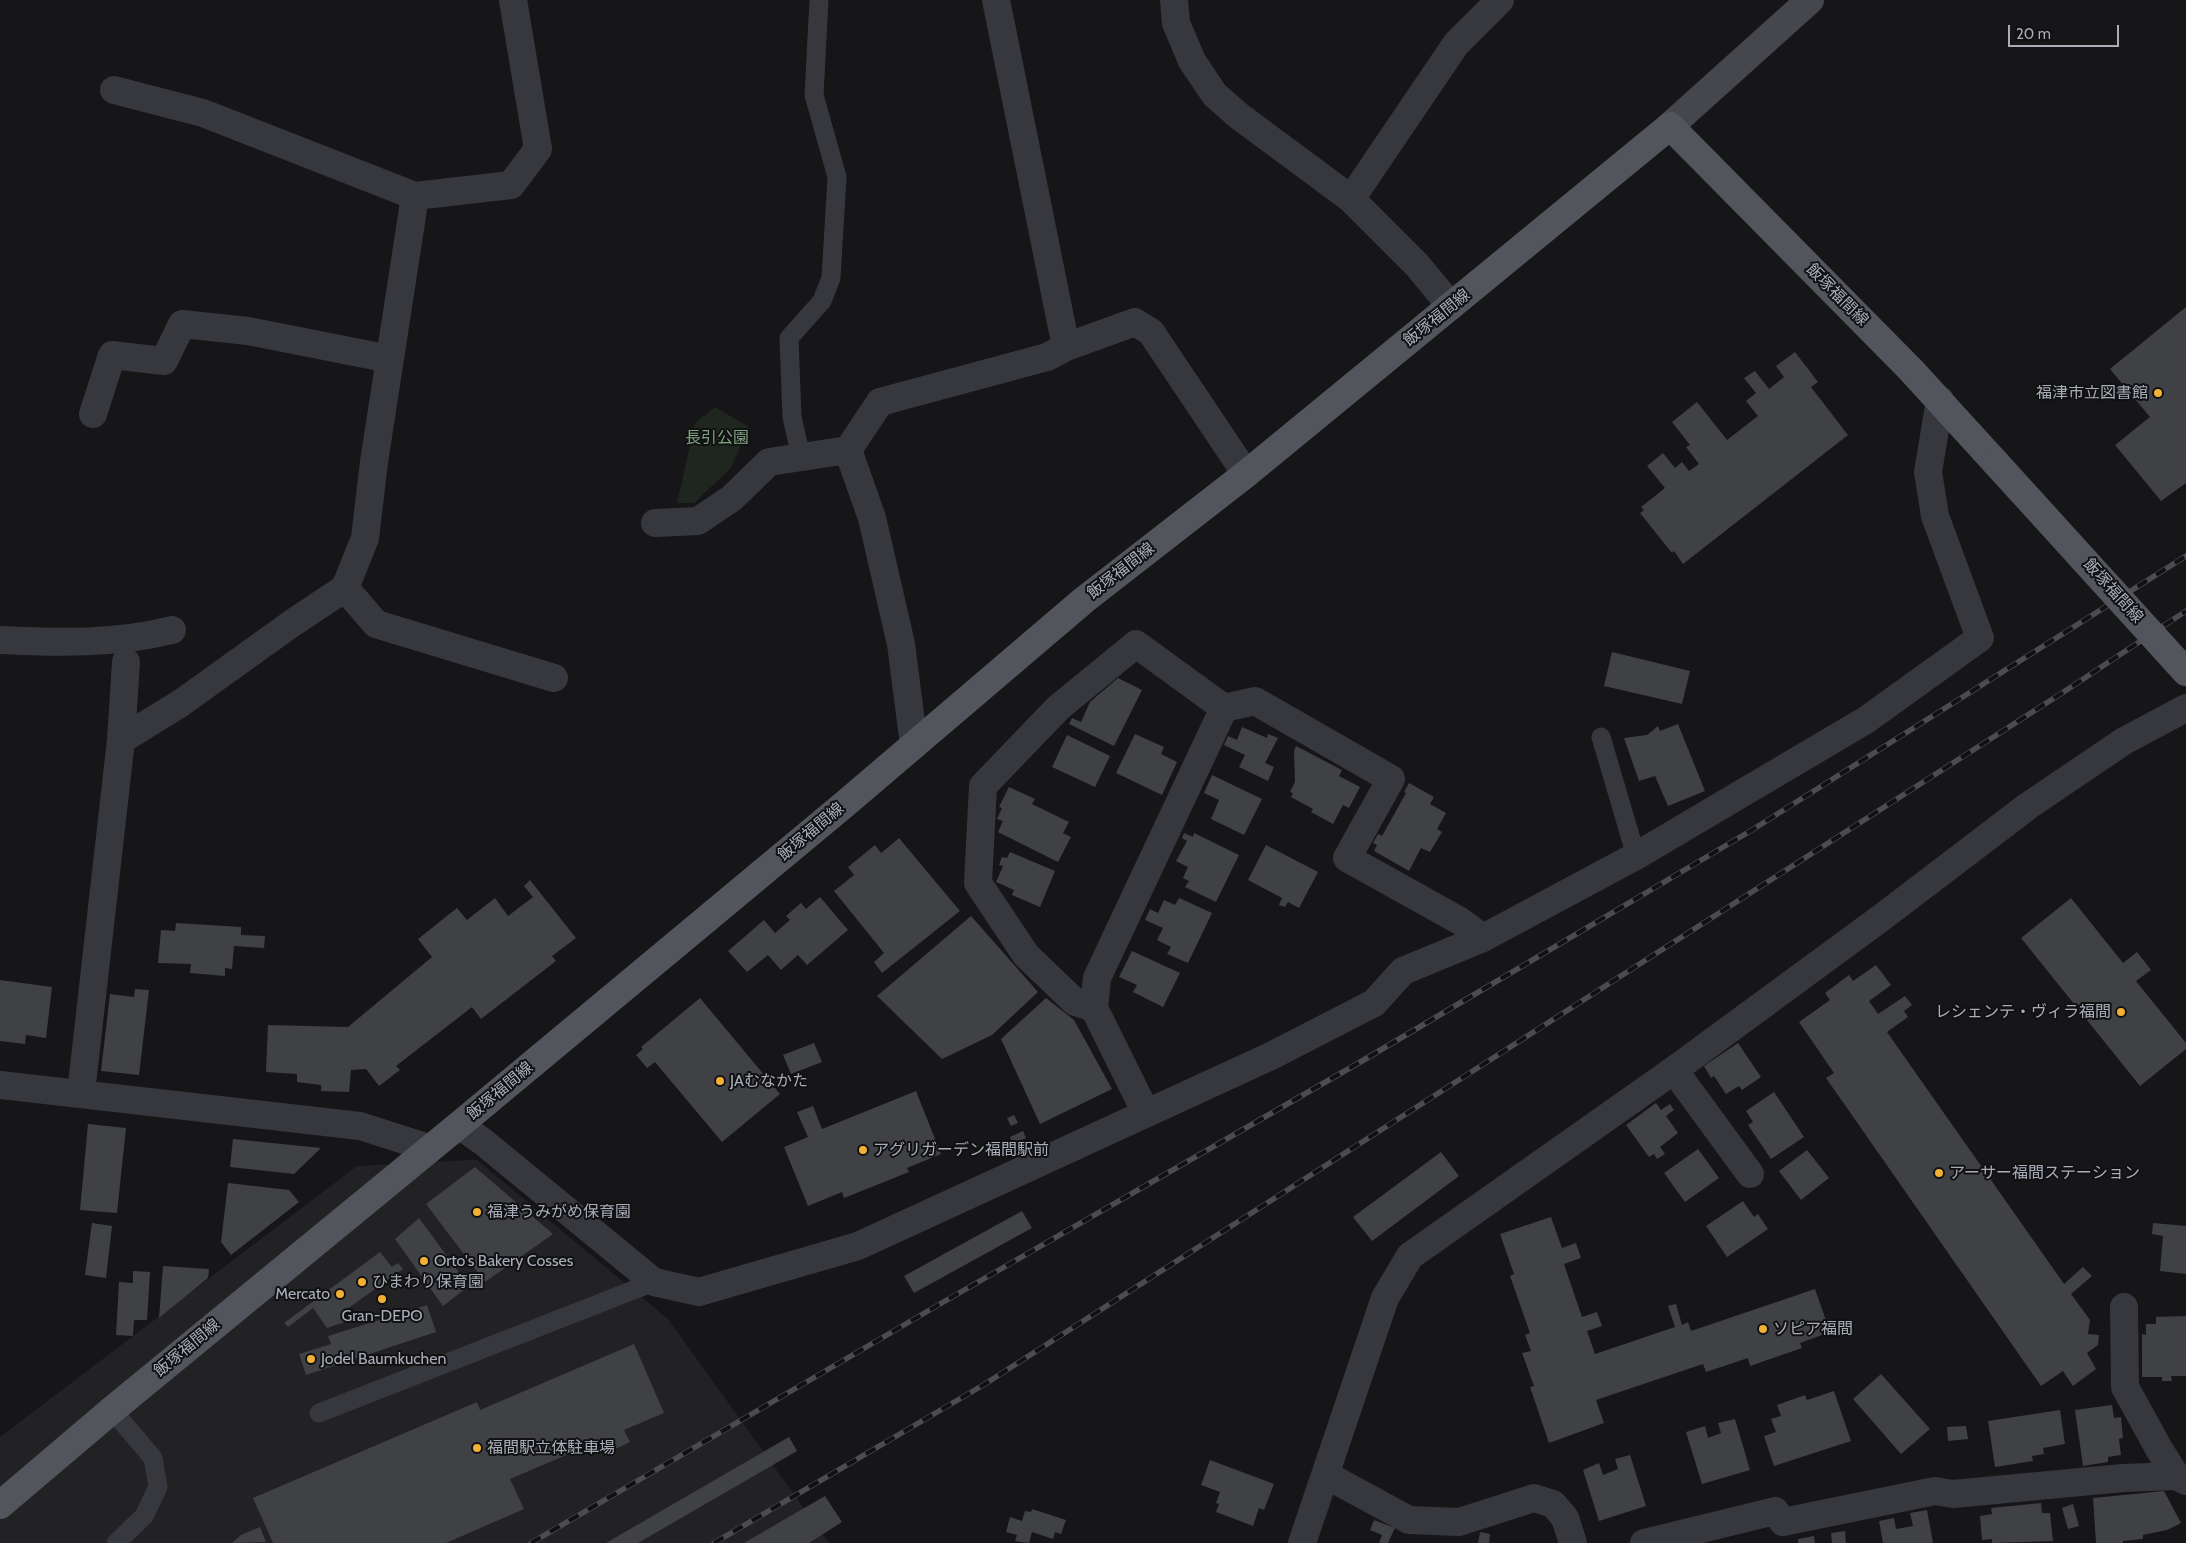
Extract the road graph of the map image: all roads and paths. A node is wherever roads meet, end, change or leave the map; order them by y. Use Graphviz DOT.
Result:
graph roads {
  1 [pos="513,0"];
  2 [pos="819,0"];
  3 [pos="996,0"];
  4 [pos="1174,0"];
  5 [pos="1500,0"];
  6 [pos="1810,0"];
  7 [pos="114,90"];
  8 [pos="1670,126"];
  9 [pos="415,196"];
  10 [pos="1351,200"];
  11 [pos="1451,306"];
  12 [pos="1066,347"];
  13 [pos="390,359"];
  14 [pos="1940,400"];
  15 [pos="93,414"];
  16 [pos="848,450"];
  17 [pos="801,457"];
  18 [pos="1246,474"];
  19 [pos="655,523"];
  20 [pos="345,588"];
  21 [pos="172,630"];
  22 [pos="0,640"];
  23 [pos="126,662"];
  24 [pos="2186,672"];
  25 [pos="554,678"];
  26 [pos="1224,708"];
  27 [pos="2186,708"];
  28 [pos="1601,737"];
  29 [pos="121,740"];
  30 [pos="914,745"];
  31 [pos="1636,856"];
  32 [pos="1482,938"];
  33 [pos="1094,1008"];
  34 [pos="1674,1070"];
  35 [pos="0,1085"];
  36 [pos="81,1093"];
  37 [pos="1146,1113"];
  38 [pos="459,1125"];
  39 [pos="429,1148"];
  40 [pos="1750,1174"];
  41 [pos="654,1282"];
  42 [pos="2124,1307"];
  43 [pos="112,1410"];
  44 [pos="319,1412"];
  45 [pos="1326,1475"];
  46 [pos="2181,1478"];
  47 [pos="0,1505"];
  48 [pos="116,1543"];
  49 [pos="1302,1543"];
  50 [pos="1573,1543"];
  51 [pos="1644,1543"];
  1 -- 9 [label="street"];
  2 -- 17 [label="lane"];
  3 -- 12 [label="street"];
  4 -- 10 [label="street"];
  5 -- 10 [label="street"];
  6 -- 8 [label="street"];
  7 -- 9 [label="street"];
  8 -- 11 [label="main road, 飯塚福間線"];
  8 -- 14 [label="main road, 飯塚福間線"];
  9 -- 13 [label="street"];
  10 -- 11 [label="street"];
  11 -- 18 [label="main road, 飯塚福間線"];
  12 -- 16 [label="street"];
  12 -- 18 [label="street"];
  13 -- 15 [label="street"];
  13 -- 20 [label="street"];
  14 -- 24 [label="main road, 飯塚福間線, bridge"];
  14 -- 31 [label="street"];
  16 -- 17 [label="street"];
  16 -- 30 [label="street"];
  17 -- 19 [label="street"];
  18 -- 30 [label="main road, 飯塚福間線"];
  20 -- 25 [label="street"];
  20 -- 29 [label="street"];
  21 -- 22 [label="street"];
  23 -- 29 [label="street"];
  26 -- 32 [label="street"];
  26 -- 33 [label="street"];
  26 -- 33 [label="street"];
  27 -- 34 [label="street"];
  28 -- 31 [label="lane"];
  29 -- 36 [label="street"];
  30 -- 38 [label="main road, 飯塚福間線"];
  31 -- 32 [label="street"];
  32 -- 37 [label="street"];
  33 -- 37 [label="street"];
  34 -- 40 [label="street"];
  34 -- 45 [label="street"];
  35 -- 36 [label="street"];
  36 -- 39 [label="street"];
  37 -- 41 [label="street"];
  38 -- 39 [label="main road, 飯塚福間線"];
  38 -- 41 [label="street"];
  39 -- 43 [label="main road, 飯塚福間線"];
  41 -- 44 [label="lane"];
  42 -- 46 [label="street"];
  43 -- 47 [label="main road, 飯塚福間線"];
  43 -- 48 [label="lane"];
  45 -- 49 [label="street"];
  45 -- 50 [label="street"];
  46 -- 51 [label="street"];
}
